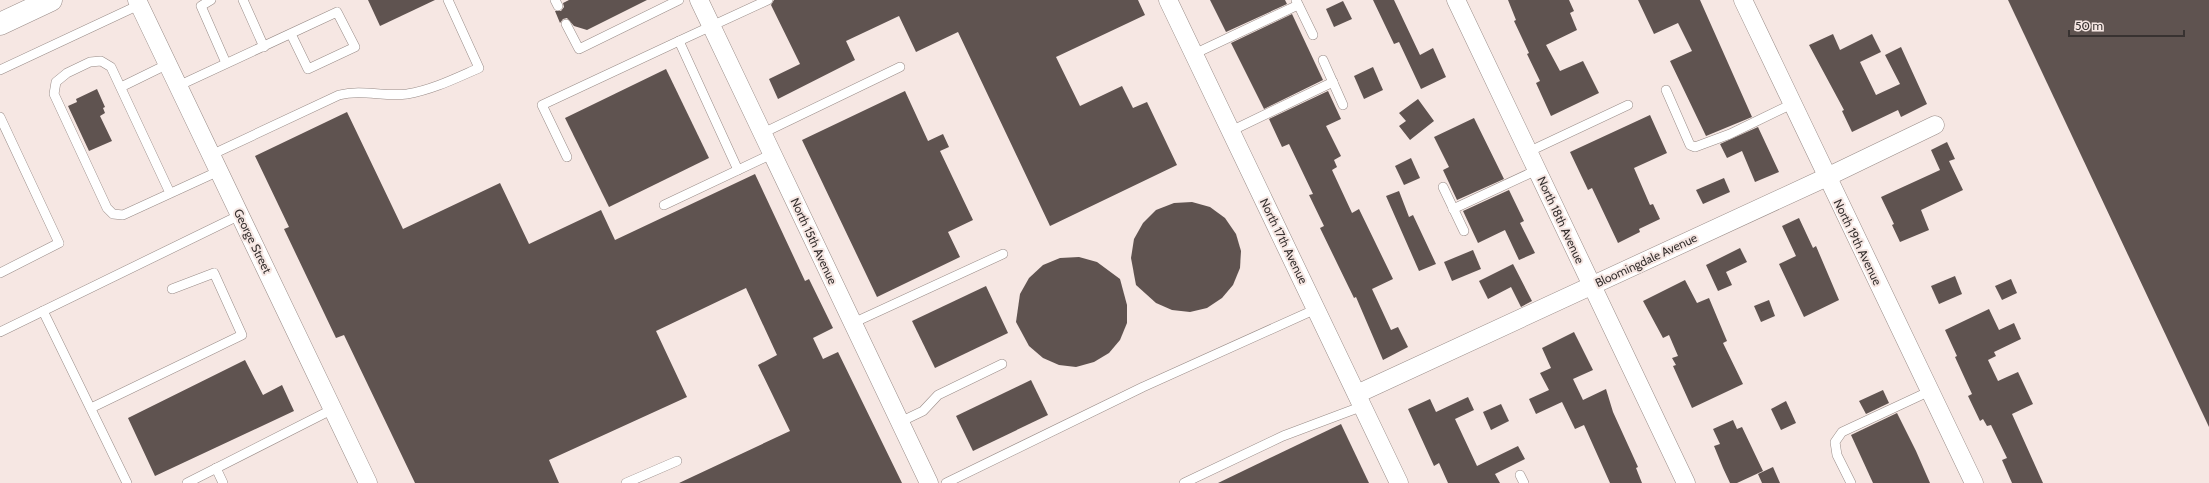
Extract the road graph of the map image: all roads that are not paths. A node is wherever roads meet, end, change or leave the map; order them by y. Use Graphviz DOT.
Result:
graph roads {
  1 [pos="52,0"];
  2 [pos="211,0"];
  3 [pos="243,0"];
  4 [pos="448,0"];
  5 [pos="679,0"];
  6 [pos="699,0"];
  7 [pos="768,0"];
  8 [pos="1168,0"];
  9 [pos="1456,0"];
  10 [pos="1743,0"];
  11 [pos="138,2"];
  12 [pos="1297,2"];
  13 [pos="0,24"];
  14 [pos="566,24"];
  15 [pos="712,27"];
  16 [pos="291,34"];
  17 [pos="1313,36"];
  18 [pos="679,41"];
  19 [pos="264,47"];
  20 [pos="1194,54"];
  21 [pos="1322,60"];
  22 [pos="226,63"];
  23 [pos="168,64"];
  24 [pos="900,67"];
  25 [pos="0,70"];
  26 [pos="1333,82"];
  27 [pos="121,86"];
  28 [pos="178,86"];
  29 [pos="1666,90"];
  30 [pos="1792,104"];
  31 [pos="1343,105"];
  32 [pos="1628,105"];
  33 [pos="0,118"];
  34 [pos="1935,125"];
  35 [pos="1231,131"];
  36 [pos="763,133"];
  37 [pos="1528,152"];
  38 [pos="772,154"];
  39 [pos="211,155"];
  40 [pos="567,157"];
  41 [pos="738,170"];
  42 [pos="1537,170"];
  43 [pos="219,171"];
  44 [pos="1827,177"];
  45 [pos="1443,187"];
  46 [pos="170,193"];
  47 [pos="664,205"];
  48 [pos="1453,209"];
  49 [pos="240,215"];
  50 [pos="1464,231"];
  51 [pos="1003,254"];
  52 [pos="0,273"];
  53 [pos="1591,285"];
  54 [pos="172,289"];
  55 [pos="1316,309"];
  56 [pos="43,311"];
  57 [pos="853,323"];
  58 [pos="1,330"];
  59 [pos="1002,364"];
  60 [pos="1930,391"];
  61 [pos="1360,400"];
  62 [pos="91,408"];
  63 [pos="333,409"];
  64 [pos="900,422"];
  65 [pos="677,461"];
  66 [pos="216,468"];
  67 [pos="127,483"];
  68 [pos="187,483"];
  69 [pos="223,483"];
  70 [pos="368,483"];
  71 [pos="626,483"];
  72 [pos="929,483"];
  73 [pos="946,483"];
  74 [pos="1184,483"];
  75 [pos="1399,483"];
  76 [pos="1686,483"];
  77 [pos="1851,483"];
  78 [pos="1974,483"];
  1 -- 13 [label="main road"];
  2 -- 22 [label="lane"];
  3 -- 19 [label="lane"];
  4 -- 39 [label="lane"];
  5 -- 14 [label="lane"];
  6 -- 15 [label="street, North 15th Avenue"];
  7 -- 15 [label="lane"];
  8 -- 20 [label="street, North 17th Avenue"];
  9 -- 37 [label="street, North 18th Avenue"];
  10 -- 30 [label="street, North 19th Avenue"];
  11 -- 23 [label="street, George Street"];
  11 -- 25 [label="lane"];
  12 -- 17 [label="lane"];
  12 -- 20 [label="lane"];
  15 -- 18 [label="lane"];
  15 -- 36 [label="street, North 15th Avenue"];
  16 -- 16 [label="lane"];
  16 -- 19 [label="lane"];
  18 -- 40 [label="lane"];
  18 -- 41 [label="lane"];
  19 -- 22 [label="lane"];
  20 -- 35 [label="street, North 17th Avenue"];
  21 -- 26 [label="lane"];
  22 -- 28 [label="lane"];
  23 -- 27 [label="lane"];
  23 -- 28 [label="street, George Street"];
  24 -- 36 [label="lane"];
  26 -- 31 [label="lane"];
  26 -- 35 [label="lane"];
  27 -- 46 [label="lane"];
  27 -- 46 [label="lane"];
  28 -- 39 [label="street, George Street"];
  29 -- 30 [label="lane"];
  30 -- 44 [label="street, North 19th Avenue"];
  32 -- 37 [label="lane"];
  33 -- 52 [label="lane"];
  34 -- 44 [label="street, Bloomingdale Avenue"];
  35 -- 55 [label="street, North 17th Avenue"];
  36 -- 38 [label="street, North 15th Avenue"];
  37 -- 42 [label="street, North 18th Avenue"];
  38 -- 41 [label="lane"];
  38 -- 57 [label="street, North 15th Avenue"];
  39 -- 43 [label="street, George Street"];
  41 -- 47 [label="lane"];
  42 -- 48 [label="lane"];
  42 -- 53 [label="street, North 18th Avenue"];
  43 -- 46 [label="lane"];
  43 -- 49 [label="street, George Street"];
  44 -- 53 [label="street, Bloomingdale Avenue"];
  44 -- 60 [label="street, North 19th Avenue"];
  45 -- 48 [label="lane"];
  48 -- 50 [label="lane"];
  49 -- 56 [label="lane"];
  49 -- 63 [label="street, George Street"];
  51 -- 57 [label="lane"];
  53 -- 61 [label="street, Bloomingdale Avenue"];
  53 -- 76 [label="street, North 18th Avenue"];
  54 -- 62 [label="lane"];
  55 -- 61 [label="street, North 17th Avenue"];
  55 -- 73 [label="lane"];
  56 -- 58 [label="lane"];
  56 -- 62 [label="lane"];
  57 -- 64 [label="street, North 15th Avenue"];
  59 -- 64 [label="lane"];
  60 -- 77 [label="lane"];
  60 -- 78 [label="street, North 19th Avenue"];
  61 -- 74 [label="lane"];
  61 -- 75 [label="street, North 17th Avenue"];
  62 -- 67 [label="lane"];
  63 -- 66 [label="lane"];
  63 -- 70 [label="street, George Street"];
  64 -- 72 [label="street, North 15th Avenue"];
  65 -- 71 [label="lane"];
  66 -- 68 [label="lane"];
  66 -- 69 [label="lane"];
}
